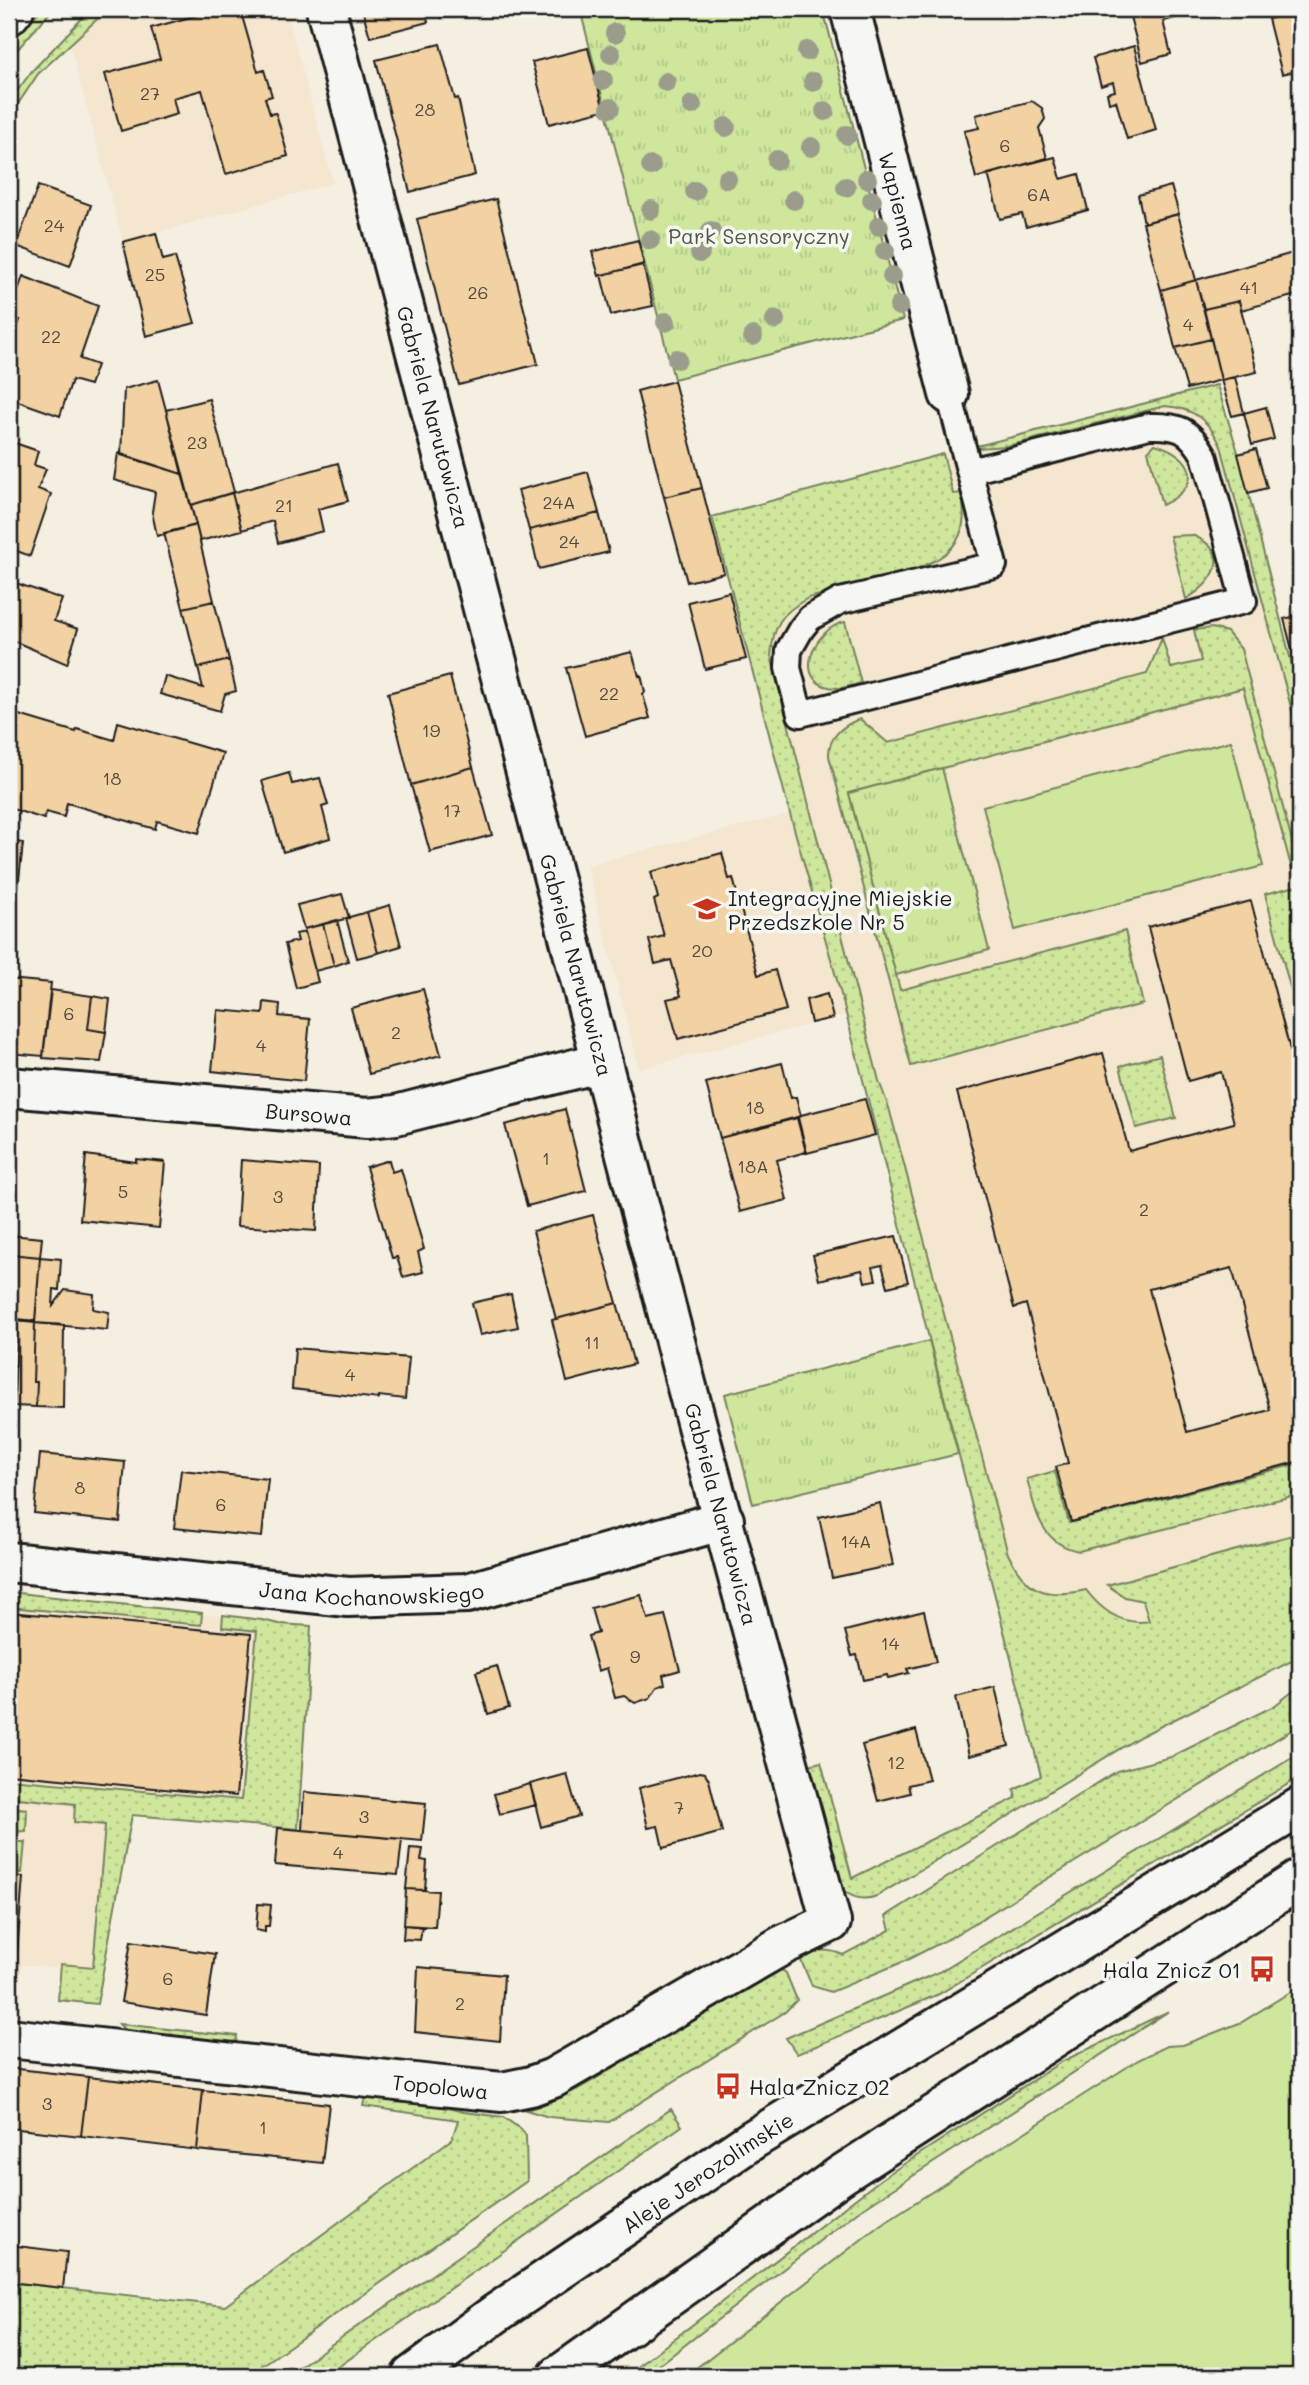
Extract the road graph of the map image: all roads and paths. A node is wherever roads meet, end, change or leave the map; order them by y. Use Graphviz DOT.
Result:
graph roads {
  1 [pos="15,9"];
  2 [pos="326,9"];
  3 [pos="850,9"];
  4 [pos="9,15"];
  5 [pos="949,394"];
  6 [pos="970,471"];
  7 [pos="602,1062"];
  8 [pos="9,1087"];
  9 [pos="724,1520"];
  10 [pos="9,1562"];
  11 [pos="1300,1807"];
  12 [pos="1300,1879"];
  13 [pos="831,1922"];
  14 [pos="9,2038"];
  15 [pos="411,2376"];
  16 [pos="558,2376"];
  1 -- 4 [label="street"];
  2 -- 7 [label="street, Gabriela Narutowicza"];
  3 -- 5 [label="street, Wapienna"];
  5 -- 6 [label="lane"];
  6 -- 6 [label="lane"];
  7 -- 8 [label="street, Bursowa"];
  7 -- 9 [label="street, Gabriela Narutowicza"];
  9 -- 10 [label="street, Jana Kochanowskiego"];
  9 -- 13 [label="street, Gabriela Narutowicza"];
  11 -- 15 [label="street, Aleje Jerozolimskie"];
  12 -- 16 [label="street"];
  13 -- 14 [label="street, Topolowa"];
}
